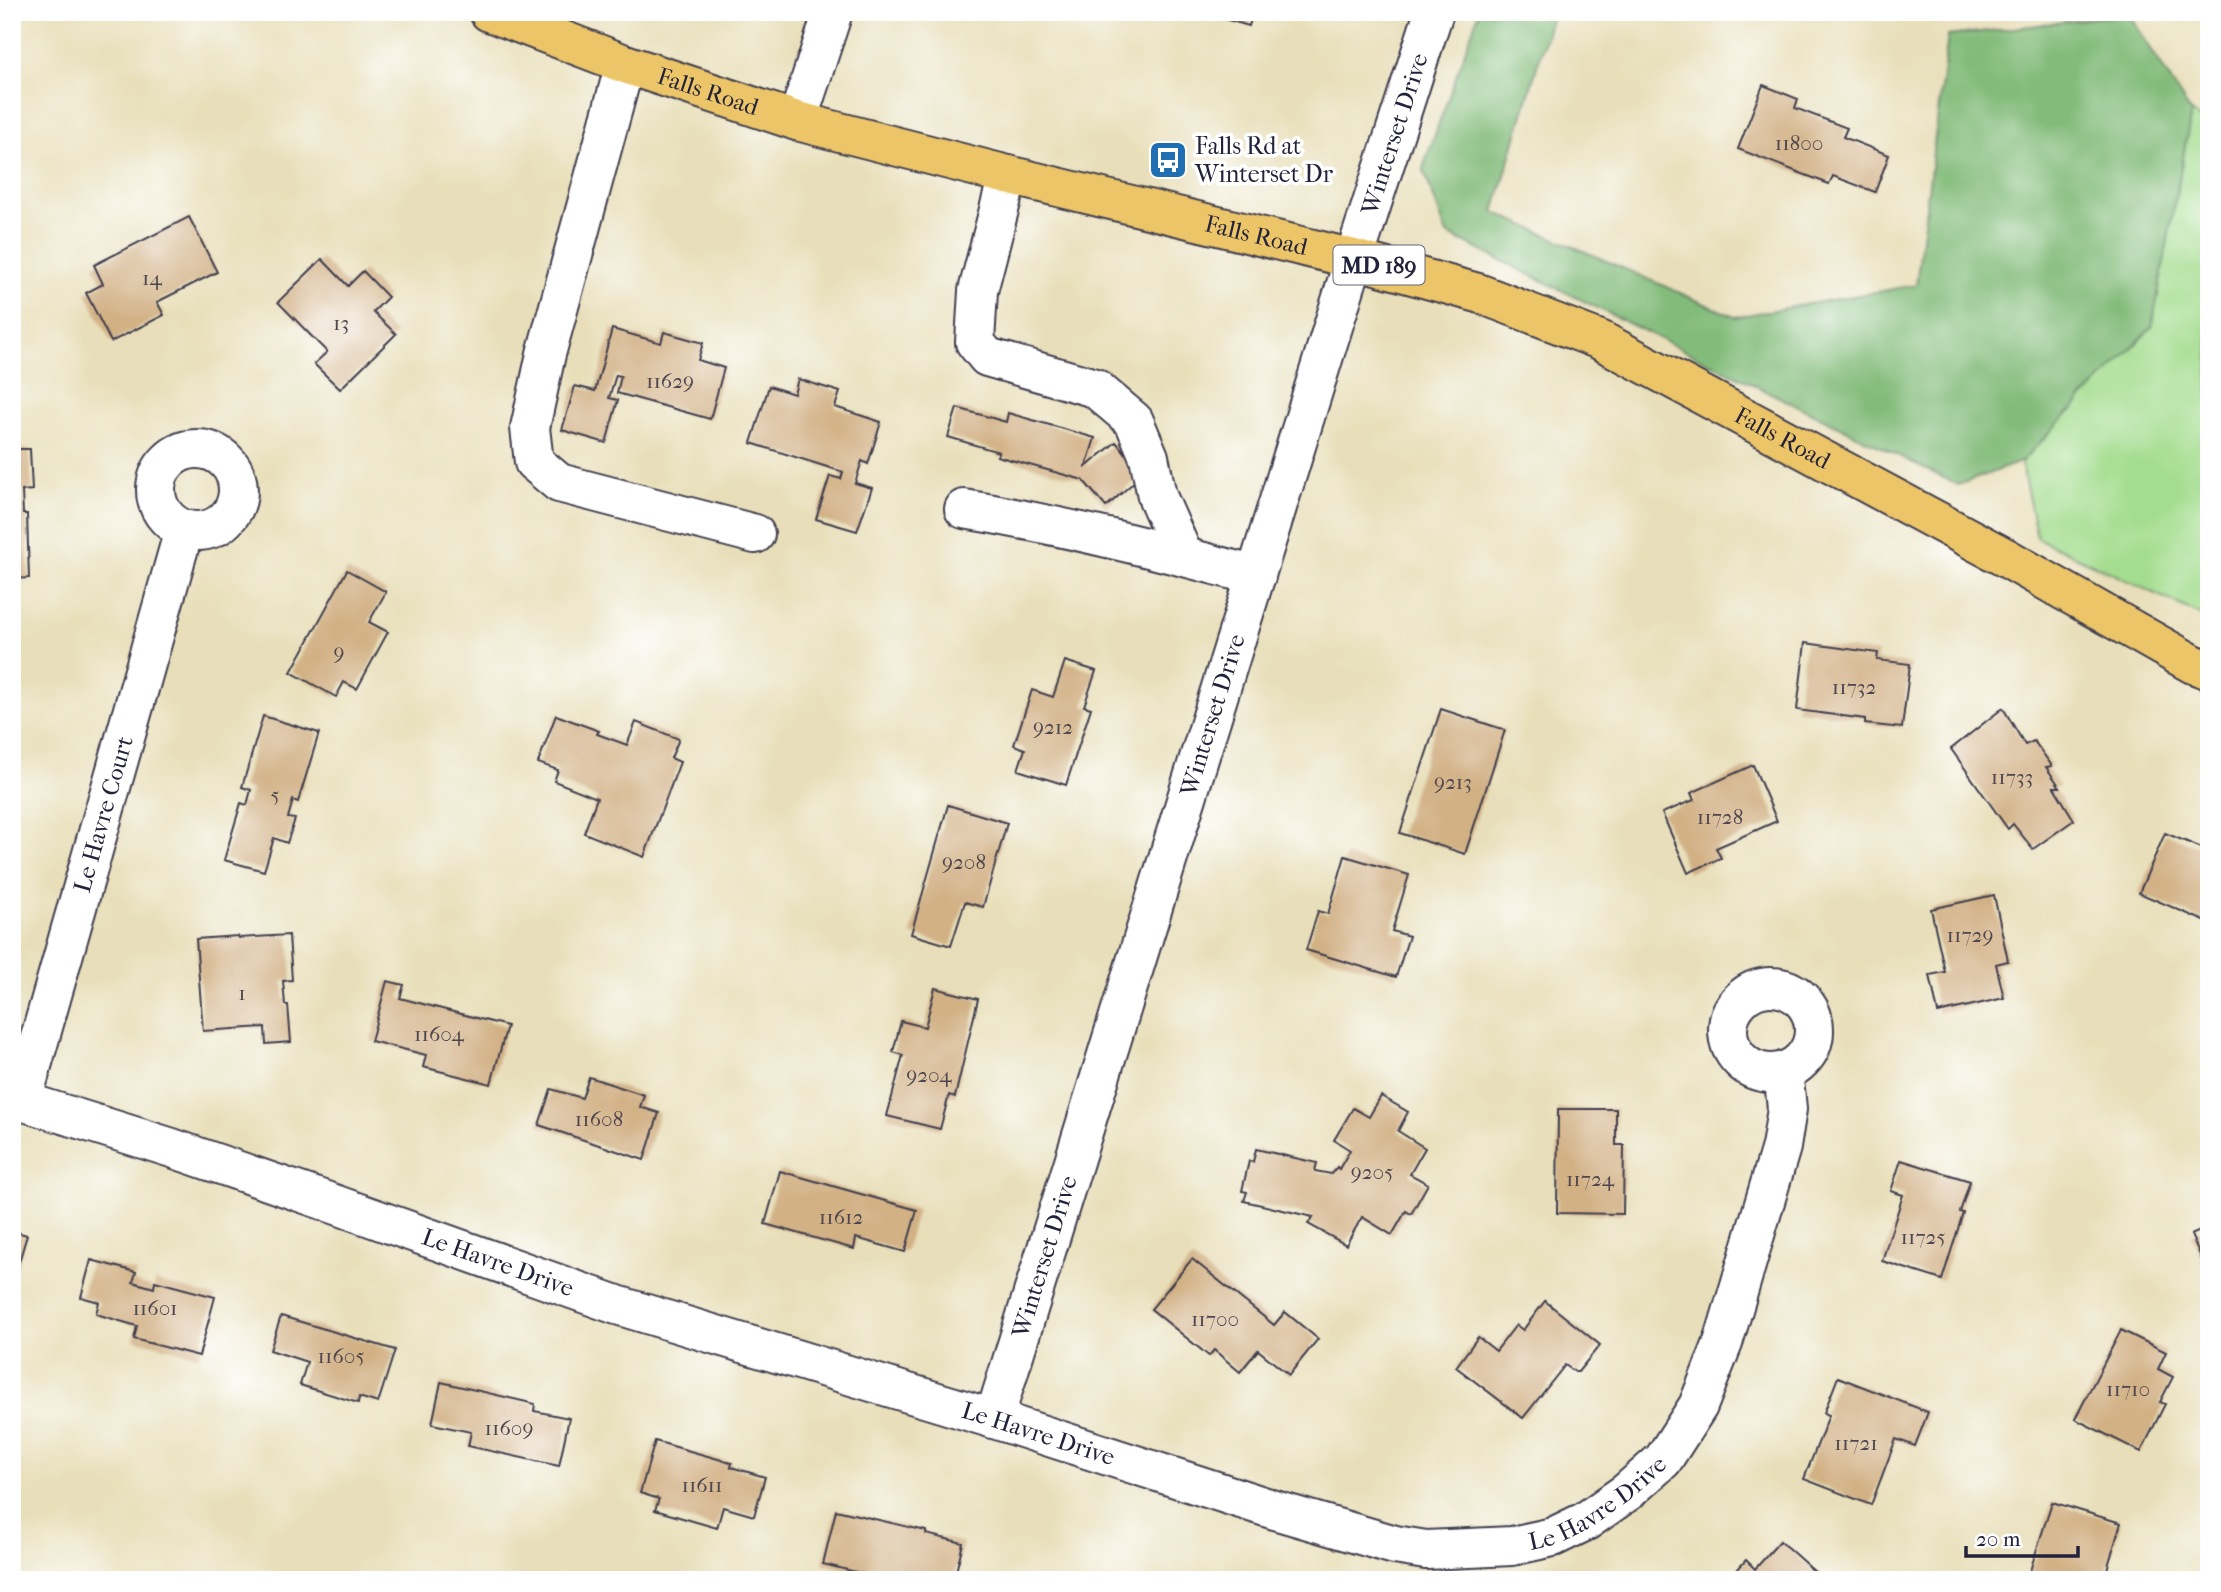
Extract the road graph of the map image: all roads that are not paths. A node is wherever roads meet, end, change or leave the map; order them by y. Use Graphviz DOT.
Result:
graph roads {
  1 [pos="489,12"];
  2 [pos="833,12"];
  3 [pos="1434,12"];
  4 [pos="625,64"];
  5 [pos="797,121"];
  6 [pos="1008,175"];
  7 [pos="1354,259"];
  8 [pos="964,509"];
  9 [pos="184,530"];
  10 [pos="755,534"];
  11 [pos="1184,557"];
  12 [pos="1256,576"];
  13 [pos="2209,670"];
  14 [pos="1780,1073"];
  15 [pos="17,1100"];
  16 [pos="994,1419"];
  1 -- 4 [label="main road, Falls Road / MD 189"];
  2 -- 5 [label="street"];
  3 -- 7 [label="street, Winterset Drive"];
  4 -- 5 [label="main road, Falls Road / MD 189"];
  4 -- 10 [label="street"];
  5 -- 6 [label="main road, Falls Road / MD 189"];
  6 -- 7 [label="main road, Falls Road / MD 189"];
  6 -- 11 [label="street"];
  7 -- 12 [label="street, Winterset Drive"];
  7 -- 13 [label="main road, Falls Road / MD 189"];
  8 -- 11 [label="street"];
  9 -- 15 [label="street, Le Havre Court"];
  11 -- 12 [label="street"];
  12 -- 16 [label="street, Winterset Drive"];
  14 -- 16 [label="street, Le Havre Drive"];
  15 -- 16 [label="street, Le Havre Drive"];
}
